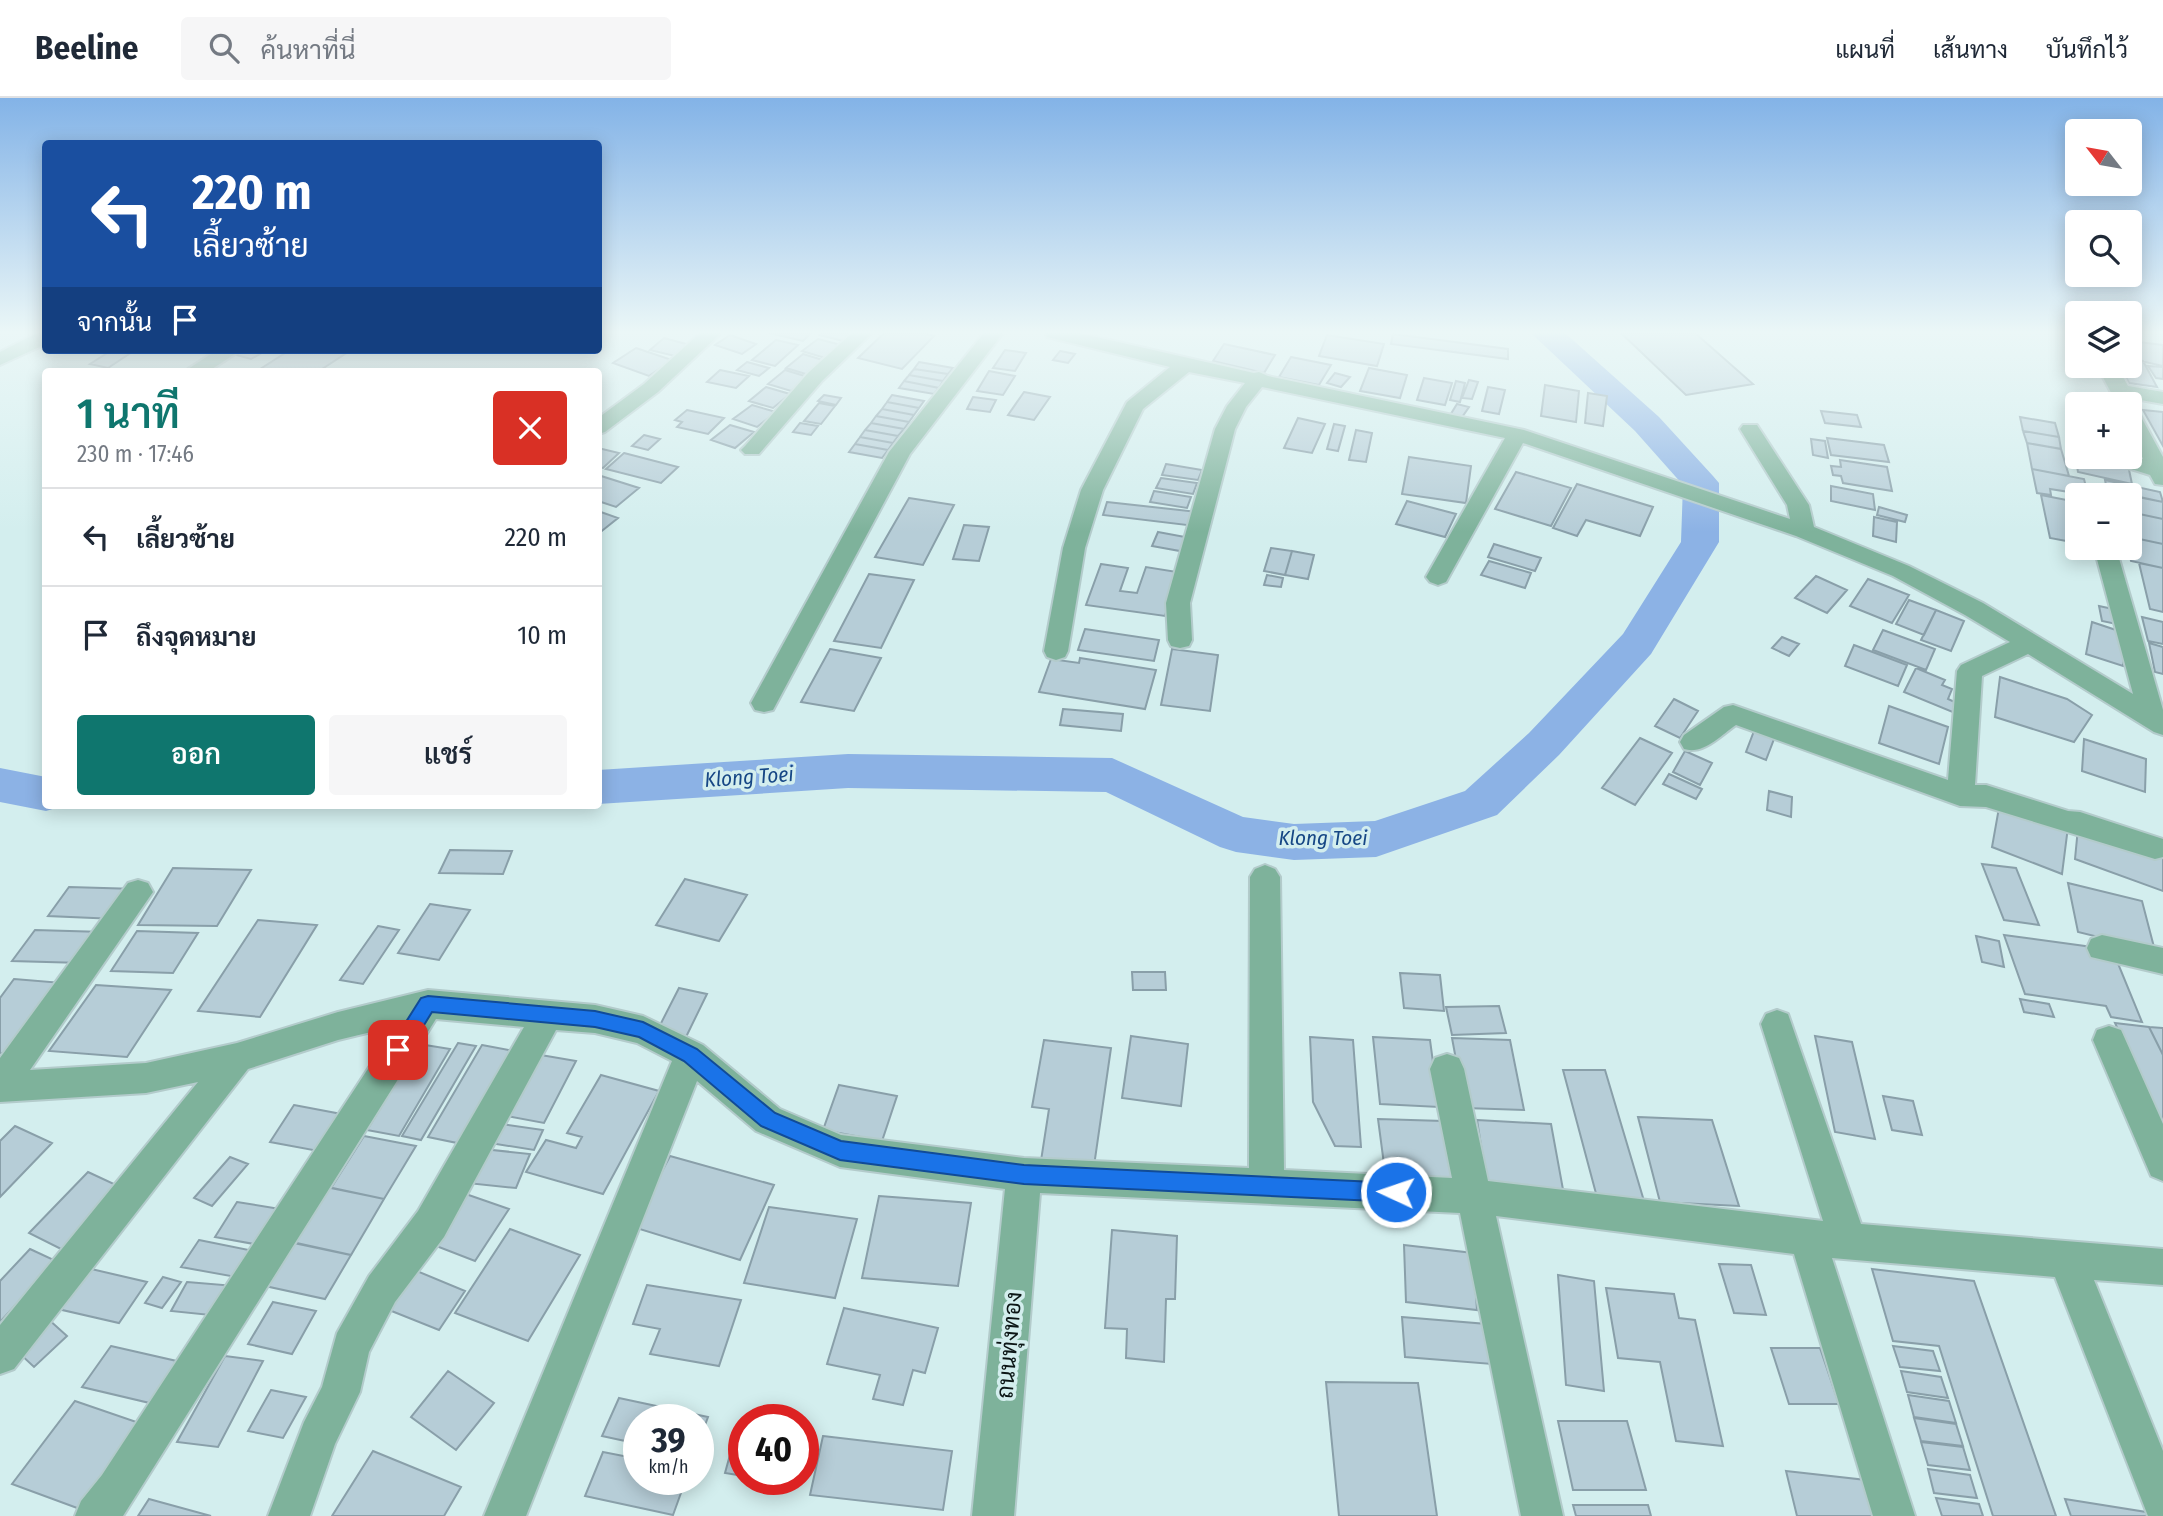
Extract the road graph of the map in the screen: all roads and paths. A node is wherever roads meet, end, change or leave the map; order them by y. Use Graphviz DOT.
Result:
graph roads {
  1 [pos="636,399"];
  2 [pos="796,399"];
  3 [pos="942,399"];
  4 [pos="1141,399"];
  5 [pos="1242,399"];
  6 [pos="1357,399"];
  7 [pos="602,425"];
  8 [pos="1750,429"];
  9 [pos="1517,434"];
  10 [pos="2142,436"];
  11 [pos="752,450"];
  12 [pos="2142,468"];
  13 [pos="2161,475"];
  14 [pos="1804,531"];
  15 [pos="2109,560"];
  16 [pos="1438,577"];
  17 [pos="1180,640"];
  18 [pos="2029,643"];
  19 [pos="1056,651"];
  20 [pos="764,703"];
  21 [pos="2157,721"];
  22 [pos="1693,742"];
  23 [pos="1959,795"];
  24 [pos="2155,848"];
  25 [pos="1265,877"];
  26 [pos="138,892"];
  27 [pos="2102,948"];
  28 [pos="2163,961"];
  29 [pos="428,1004"];
  30 [pos="547,1016"];
  31 [pos="1777,1024"];
  32 [pos="2109,1040"];
  33 [pos="691,1055"];
  34 [pos="237,1058"];
  35 [pos="1447,1069"];
  36 [pos="0,1086"];
  37 [pos="2163,1164"];
  38 [pos="1024,1175"];
  39 [pos="1267,1186"];
  40 [pos="1474,1196"];
  41 [pos="1807,1238"];
  42 [pos="1848,1241"];
  43 [pos="2067,1259"];
  44 [pos="2163,1267"];
  45 [pos="0,1355"];
  46 [pos="2163,1503"];
  47 [pos="96,1516"];
  48 [pos="289,1516"];
  49 [pos="505,1516"];
  50 [pos="993,1516"];
  51 [pos="1542,1516"];
  52 [pos="1894,1516"];
  1 -- 7 [label="street"];
  2 -- 11 [label="street"];
  3 -- 20 [label="street"];
  4 -- 19 [label="street"];
  5 -- 17 [label="street"];
  6 -- 9 [label="street"];
  8 -- 14 [label="street"];
  9 -- 14 [label="street"];
  9 -- 16 [label="street"];
  10 -- 13 [label="street"];
  12 -- 13 [label="street"];
  14 -- 18 [label="street"];
  15 -- 21 [label="street"];
  18 -- 21 [label="street"];
  18 -- 23 [label="street"];
  22 -- 23 [label="street"];
  23 -- 24 [label="street"];
  25 -- 39 [label="street"];
  26 -- 36 [label="street"];
  27 -- 28 [label="street"];
  29 -- 30 [label="street"];
  29 -- 34 [label="street"];
  29 -- 47 [label="street"];
  30 -- 33 [label="street"];
  30 -- 48 [label="street"];
  31 -- 42 [label="street"];
  32 -- 37 [label="street"];
  33 -- 38 [label="street"];
  33 -- 49 [label="street"];
  34 -- 36 [label="street"];
  34 -- 45 [label="street"];
  35 -- 40 [label="street"];
  38 -- 39 [label="street"];
  38 -- 50 [label="street, ถนนทุ่งทอง"];
  39 -- 40 [label="street"];
  40 -- 41 [label="street"];
  40 -- 51 [label="street"];
  41 -- 42 [label="street"];
  41 -- 52 [label="street"];
  42 -- 43 [label="street"];
  43 -- 44 [label="street"];
  43 -- 46 [label="street"];
}
